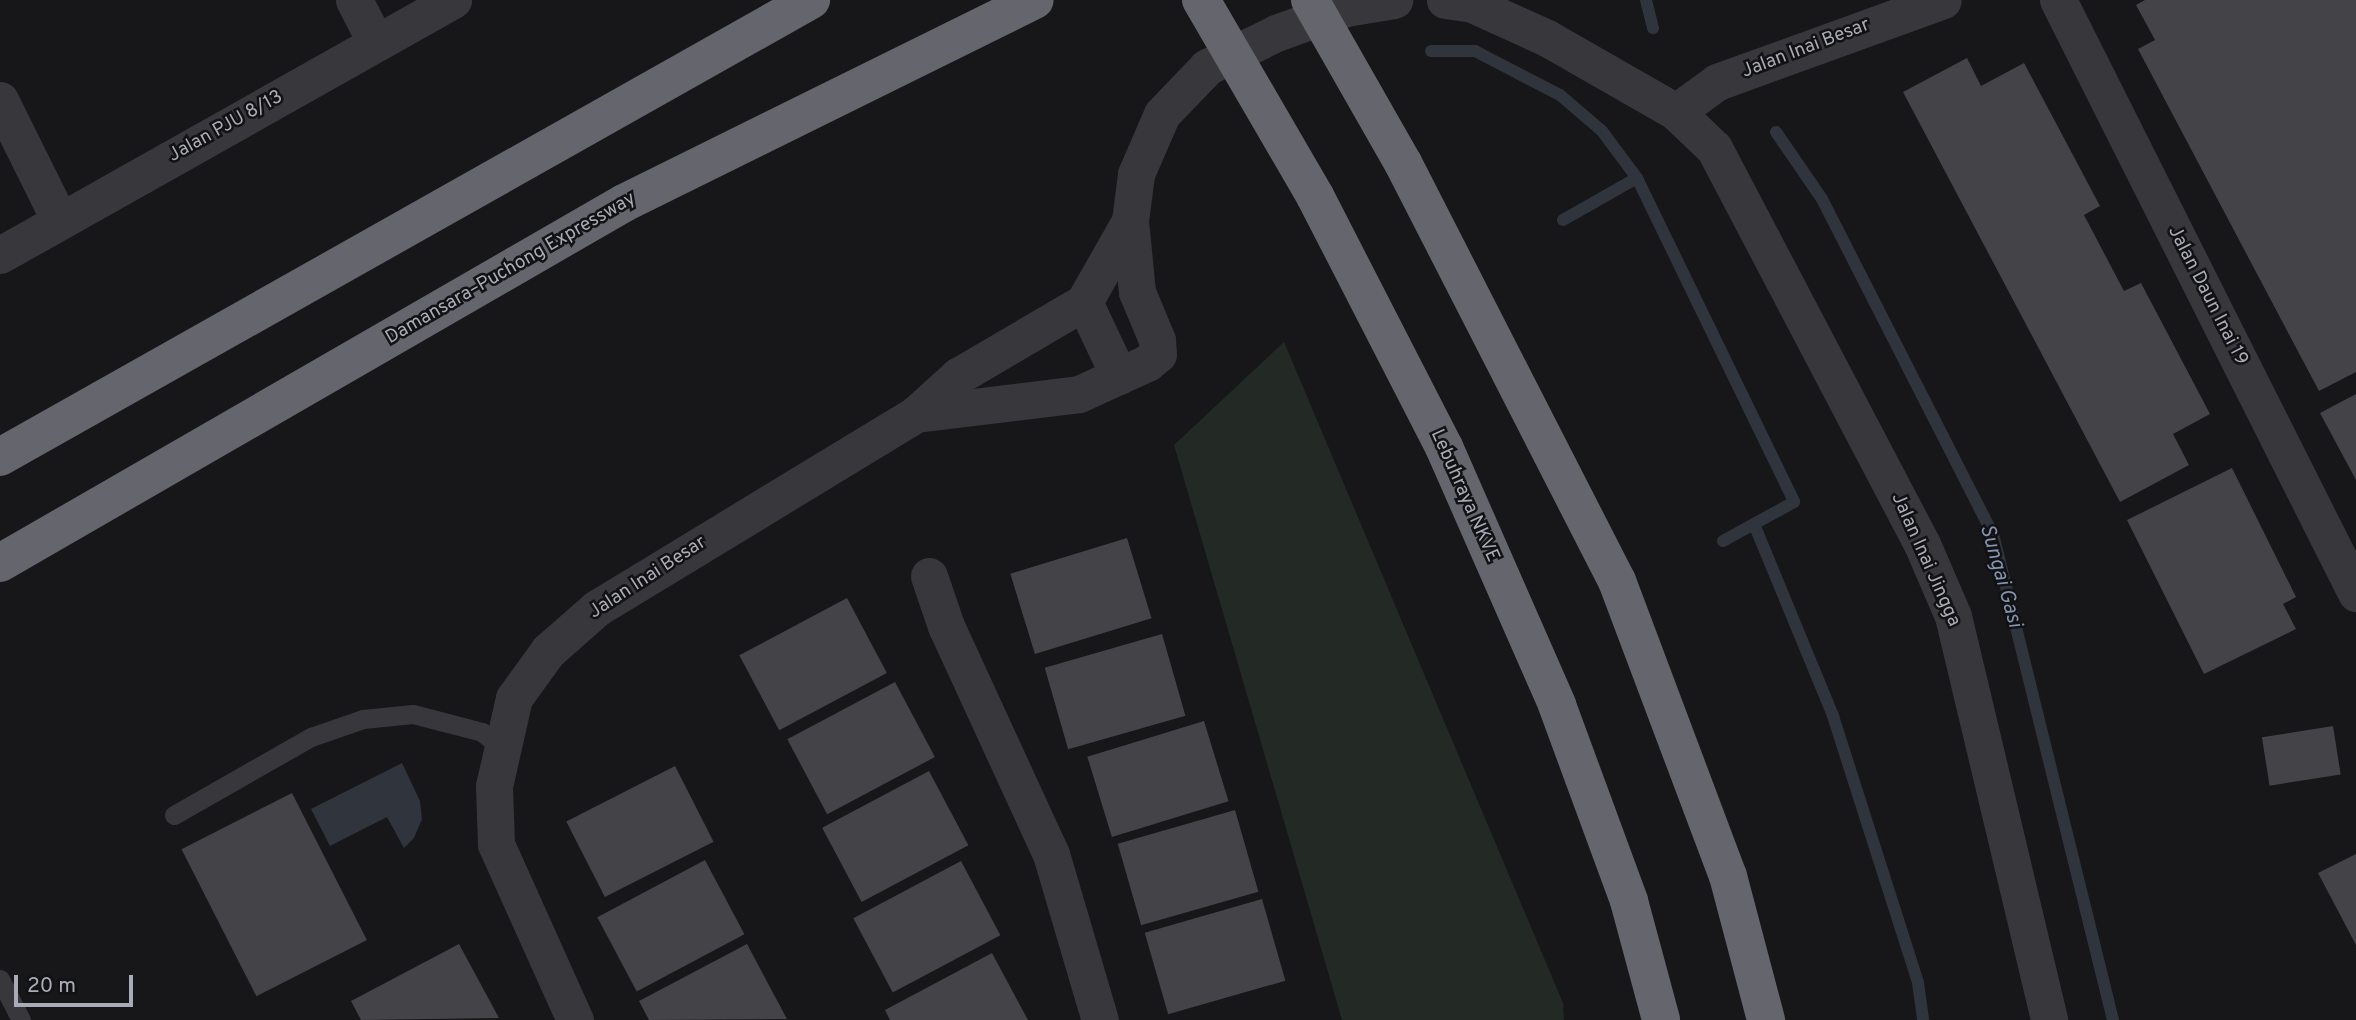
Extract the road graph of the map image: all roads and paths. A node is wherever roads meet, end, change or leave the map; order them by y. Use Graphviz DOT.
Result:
graph roads {
  1 [pos="354,0"];
  2 [pos="453,0"];
  3 [pos="811,0"];
  4 [pos="1034,0"];
  5 [pos="1201,0"];
  6 [pos="1310,0"];
  7 [pos="1394,0"];
  8 [pos="1445,0"];
  9 [pos="1943,0"];
  10 [pos="2057,0"];
  11 [pos="376,43"];
  12 [pos="0,100"];
  13 [pos="1676,112"];
  14 [pos="60,221"];
  15 [pos="1130,221"];
  16 [pos="0,255"];
  17 [pos="1084,302"];
  18 [pos="1119,376"];
  19 [pos="916,414"];
  20 [pos="0,457"];
  21 [pos="0,563"];
  22 [pos="929,576"];
  23 [pos="2356,593"];
  24 [pos="499,746"];
  25 [pos="174,815"];
  26 [pos="0,979"];
  27 [pos="21,1020"];
  28 [pos="575,1020"];
  29 [pos="1100,1020"];
  30 [pos="1661,1020"];
  31 [pos="1766,1020"];
  32 [pos="2049,1020"];
  1 -- 11 [label="street"];
  2 -- 11 [label="street, Jalan PJU 8/13"];
  3 -- 20 [label="highway"];
  4 -- 21 [label="highway, Damansara–Puchong Expressway"];
  5 -- 30 [label="highway, Lebuhraya NKVE, bridge"];
  6 -- 31 [label="highway, bridge"];
  7 -- 15 [label="street"];
  8 -- 13 [label="street, Jalan Inai Jingga"];
  9 -- 13 [label="street, Jalan Inai Besar"];
  10 -- 23 [label="street, Jalan Daun Inai 19"];
  11 -- 14 [label="street, Jalan PJU 8/13"];
  12 -- 14 [label="street"];
  13 -- 32 [label="street, Jalan Inai Jingga"];
  14 -- 16 [label="street, Jalan PJU 8/13"];
  15 -- 17 [label="street"];
  15 -- 18 [label="street"];
  17 -- 18 [label="street"];
  17 -- 19 [label="street"];
  18 -- 19 [label="street"];
  19 -- 24 [label="street, Jalan Inai Besar"];
  22 -- 29 [label="street"];
  24 -- 25 [label="lane"];
  24 -- 28 [label="street, Jalan Inai Besar"];
  26 -- 27 [label="lane"];
}
